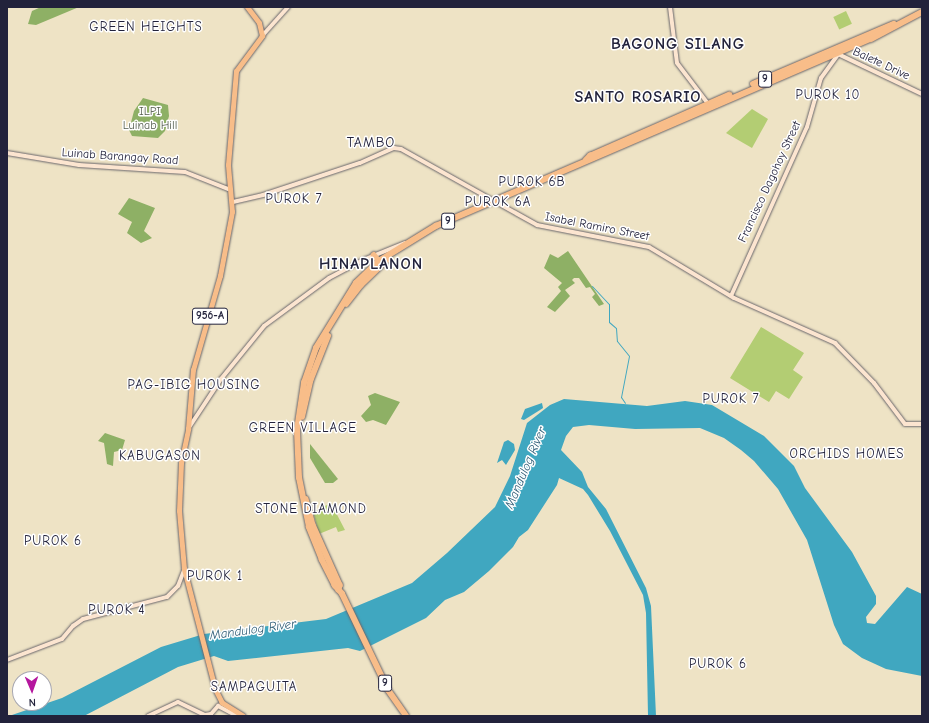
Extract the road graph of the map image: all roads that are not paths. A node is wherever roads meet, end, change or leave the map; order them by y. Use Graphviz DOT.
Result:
graph roads {
  1 [pos="247,7"];
  2 [pos="288,7"];
  3 [pos="670,7"];
  4 [pos="922,8"];
  5 [pos="922,12"];
  6 [pos="262,36"];
  7 [pos="837,52"];
  8 [pos="922,94"];
  9 [pos="709,105"];
  10 [pos="7,153"];
  11 [pos="586,161"];
  12 [pos="228,189"];
  13 [pos="492,201"];
  14 [pos="232,202"];
  15 [pos="406,242"];
  16 [pos="374,255"];
  17 [pos="379,261"];
  18 [pos="732,297"];
  19 [pos="922,424"];
  20 [pos="188,429"];
  21 [pos="184,569"];
  22 [pos="340,592"];
  23 [pos="7,660"];
  24 [pos="148,716"];
  25 [pos="238,716"];
  26 [pos="243,716"];
  27 [pos="406,716"];
  1 -- 6 [label="main road"];
  2 -- 6 [label="street"];
  3 -- 9 [label="street"];
  4 -- 7 [label="highway, 9"];
  5 -- 7 [label="highway, 9"];
  6 -- 12 [label="main road, 956-A"];
  7 -- 8 [label="street, Balete Drive"];
  7 -- 9 [label="highway, 9"];
  7 -- 11 [label="highway, 9"];
  7 -- 18 [label="street, Francisco Dagohoy Street"];
  9 -- 11 [label="highway, 9"];
  10 -- 12 [label="street, Luinab Barangay Road"];
  11 -- 13 [label="highway, 9"];
  12 -- 14 [label="main road, 956-A"];
  13 -- 14 [label="street, Isabel Ramiro Street"];
  13 -- 15 [label="highway, 9"];
  13 -- 18 [label="street, Isabel Ramiro Street"];
  14 -- 20 [label="main road, 956-A"];
  15 -- 16 [label="street, 956-A"];
  15 -- 17 [label="highway, 9"];
  15 -- 22 [label="highway, 9"];
  16 -- 17 [label="highway"];
  16 -- 20 [label="street, 956-A"];
  17 -- 22 [label="highway, 9"];
  18 -- 19 [label="street, Isabel Ramiro Street"];
  20 -- 21 [label="main road, 956-A"];
  21 -- 23 [label="street"];
  21 -- 26 [label="main road, 956-A"];
  22 -- 27 [label="highway, 9"];
  24 -- 25 [label="street"];
}
